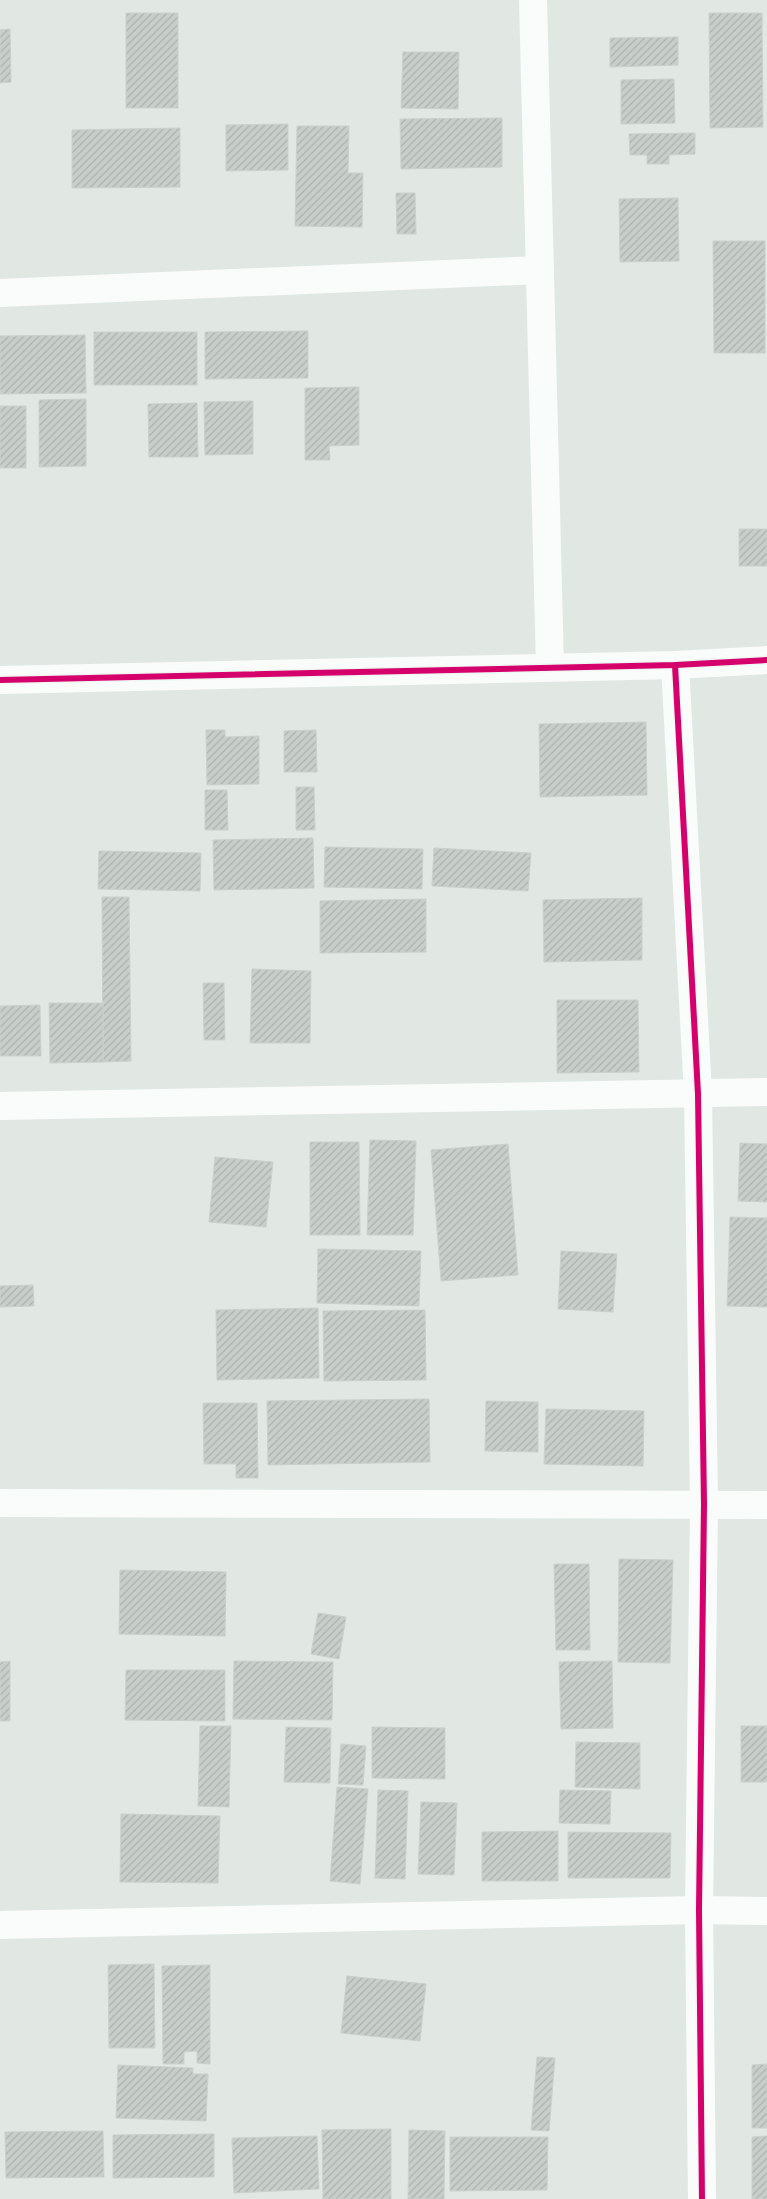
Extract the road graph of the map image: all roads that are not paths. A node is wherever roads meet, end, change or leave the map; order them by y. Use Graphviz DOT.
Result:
graph roads {
  1 [pos="533,0"];
  2 [pos="540,270"];
  3 [pos="0,293"];
  4 [pos="767,660"];
  5 [pos="674,664"];
  6 [pos="550,667"];
  7 [pos="0,680"];
  8 [pos="767,1092"];
  9 [pos="698,1094"];
  10 [pos="0,1106"];
  11 [pos="0,1503"];
  12 [pos="704,1504"];
  13 [pos="767,1504"];
  14 [pos="699,1910"];
  15 [pos="767,1911"];
  16 [pos="0,1925"];
  17 [pos="702,2199"];
  1 -- 2 [label="street"];
  2 -- 3 [label="street"];
  2 -- 6 [label="street"];
  4 -- 5 [label="street"];
  5 -- 6 [label="street"];
  5 -- 9 [label="street"];
  6 -- 7 [label="street"];
  8 -- 9 [label="street"];
  9 -- 10 [label="street"];
  9 -- 12 [label="street"];
  11 -- 12 [label="street"];
  12 -- 13 [label="street"];
  12 -- 14 [label="street"];
  14 -- 15 [label="street"];
  14 -- 16 [label="street"];
  14 -- 17 [label="street"];
}
